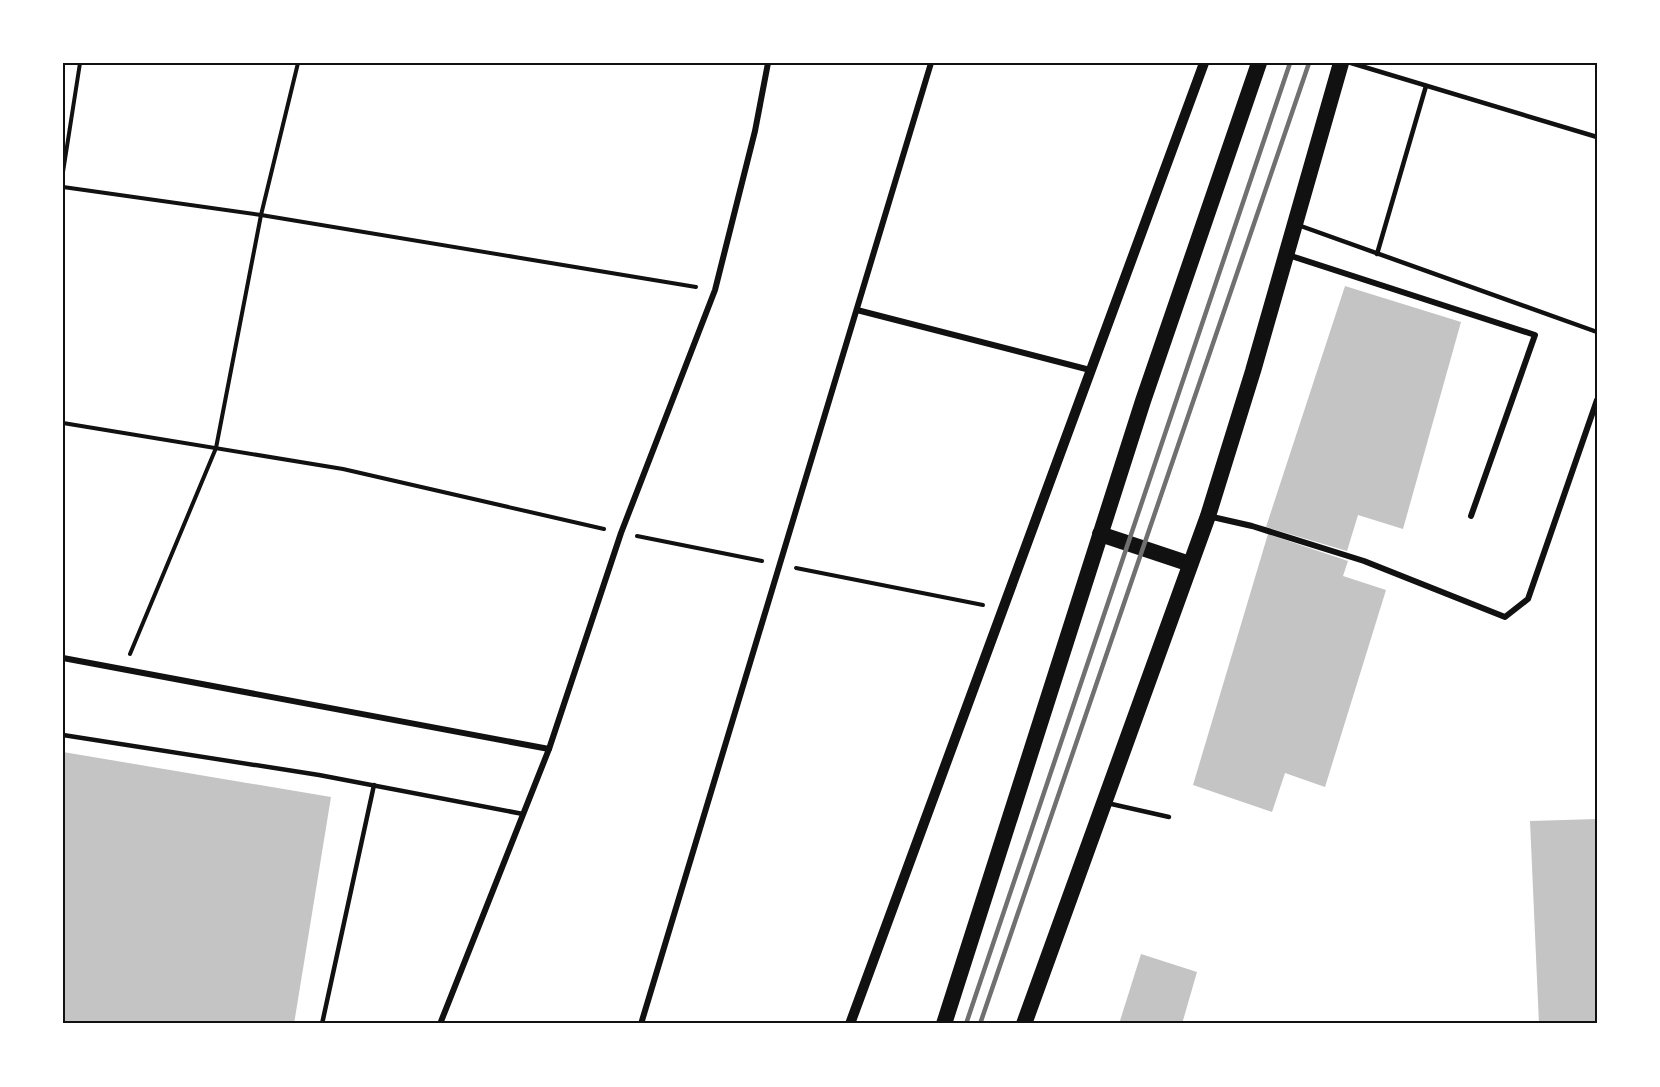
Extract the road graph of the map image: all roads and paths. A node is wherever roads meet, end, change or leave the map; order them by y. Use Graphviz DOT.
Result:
graph roads {
  1 [pos="80,63"];
  2 [pos="298,63"];
  3 [pos="768,63"];
  4 [pos="931,63"];
  5 [pos="1203,63"];
  6 [pos="1259,63"];
  7 [pos="1341,63"];
  8 [pos="1351,63"];
  9 [pos="1426,86"];
  10 [pos="1597,137"];
  11 [pos="63,172"];
  12 [pos="63,187"];
  13 [pos="261,214"];
  14 [pos="1295,224"];
  15 [pos="1287,254"];
  16 [pos="1377,254"];
  17 [pos="716,290"];
  18 [pos="857,310"];
  19 [pos="1597,332"];
  20 [pos="1090,370"];
  21 [pos="1597,400"];
  22 [pos="63,423"];
  23 [pos="216,448"];
  24 [pos="1208,516"];
  25 [pos="1471,516"];
  26 [pos="621,533"];
  27 [pos="1100,534"];
  28 [pos="1190,564"];
  29 [pos="780,565"];
  30 [pos="1003,609"];
  31 [pos="63,658"];
  32 [pos="123,670"];
  33 [pos="63,735"];
  34 [pos="549,749"];
  35 [pos="374,785"];
  36 [pos="1104,802"];
  37 [pos="523,814"];
  38 [pos="1168,817"];
  39 [pos="322,1024"];
  40 [pos="440,1024"];
  41 [pos="641,1024"];
  42 [pos="850,1024"];
  43 [pos="944,1024"];
  44 [pos="1024,1024"];
  1 -- 11 [label="path"];
  2 -- 13 [label="path"];
  3 -- 17 [label="street"];
  4 -- 18 [label="street"];
  5 -- 20 [label="street"];
  6 -- 27 [label="highway"];
  7 -- 14 [label="highway"];
  8 -- 9 [label="lane"];
  9 -- 10 [label="lane"];
  9 -- 16 [label="lane"];
  12 -- 13 [label="path"];
  13 -- 17 [label="path"];
  13 -- 23 [label="path"];
  14 -- 15 [label="highway"];
  14 -- 16 [label="lane"];
  15 -- 24 [label="highway"];
  15 -- 25 [label="street"];
  16 -- 19 [label="lane"];
  17 -- 26 [label="street"];
  18 -- 20 [label="street"];
  18 -- 29 [label="street"];
  20 -- 30 [label="street"];
  21 -- 24 [label="street"];
  22 -- 23 [label="path"];
  23 -- 26 [label="path"];
  23 -- 32 [label="path"];
  24 -- 28 [label="highway"];
  26 -- 29 [label="path"];
  26 -- 34 [label="street"];
  27 -- 28 [label="highway"];
  27 -- 43 [label="highway"];
  28 -- 36 [label="highway"];
  29 -- 30 [label="path"];
  29 -- 41 [label="street"];
  30 -- 42 [label="street"];
  31 -- 32 [label="street"];
  32 -- 34 [label="street"];
  33 -- 35 [label="lane"];
  34 -- 37 [label="street"];
  35 -- 37 [label="lane"];
  35 -- 39 [label="lane"];
  36 -- 38 [label="lane"];
  36 -- 44 [label="highway"];
  37 -- 40 [label="street"];
}
